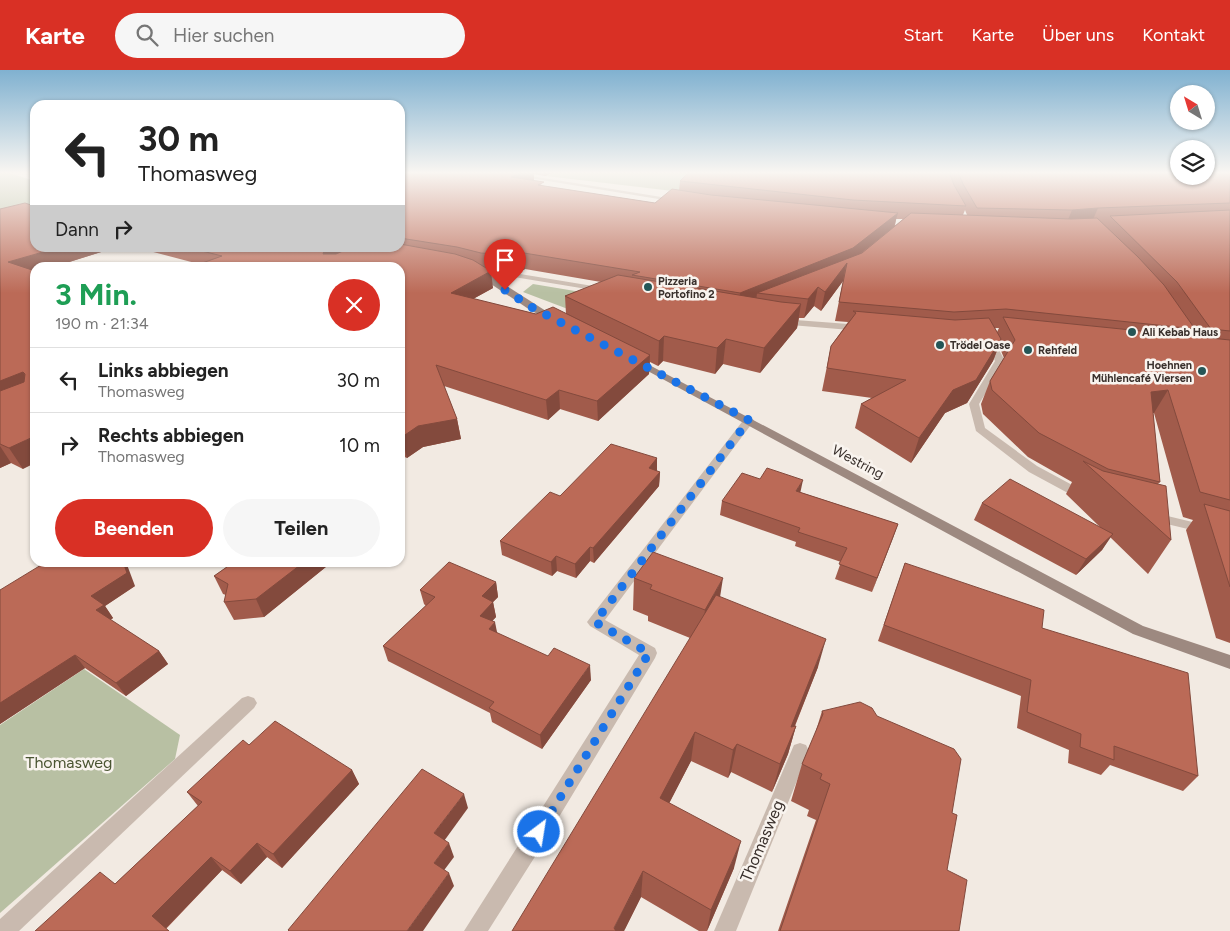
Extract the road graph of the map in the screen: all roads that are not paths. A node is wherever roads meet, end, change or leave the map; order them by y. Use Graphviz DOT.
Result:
graph roads {
  1 [pos="474,270"];
  2 [pos="618,292"];
  3 [pos="768,319"];
  4 [pos="568,326"];
  5 [pos="872,329"];
  6 [pos="988,334"];
  7 [pos="621,354"];
  8 [pos="749,420"];
  9 [pos="1098,502"];
  10 [pos="1146,515"];
  11 [pos="1230,535"];
  12 [pos="1230,662"];
  13 [pos="248,703"];
  14 [pos="800,751"];
  15 [pos="3,931"];
  16 [pos="475,931"];
  17 [pos="725,931"];
  1 -- 2 [label="street"];
  1 -- 4 [label="main road"];
  3 -- 5 [label="street"];
  6 -- 9 [label="street"];
  7 -- 8 [label="main road, Westring"];
  8 -- 12 [label="main road, Westring"];
  8 -- 16 [label="street"];
  10 -- 11 [label="street"];
  13 -- 15 [label="street"];
  14 -- 17 [label="street, Thomasweg"];
}
